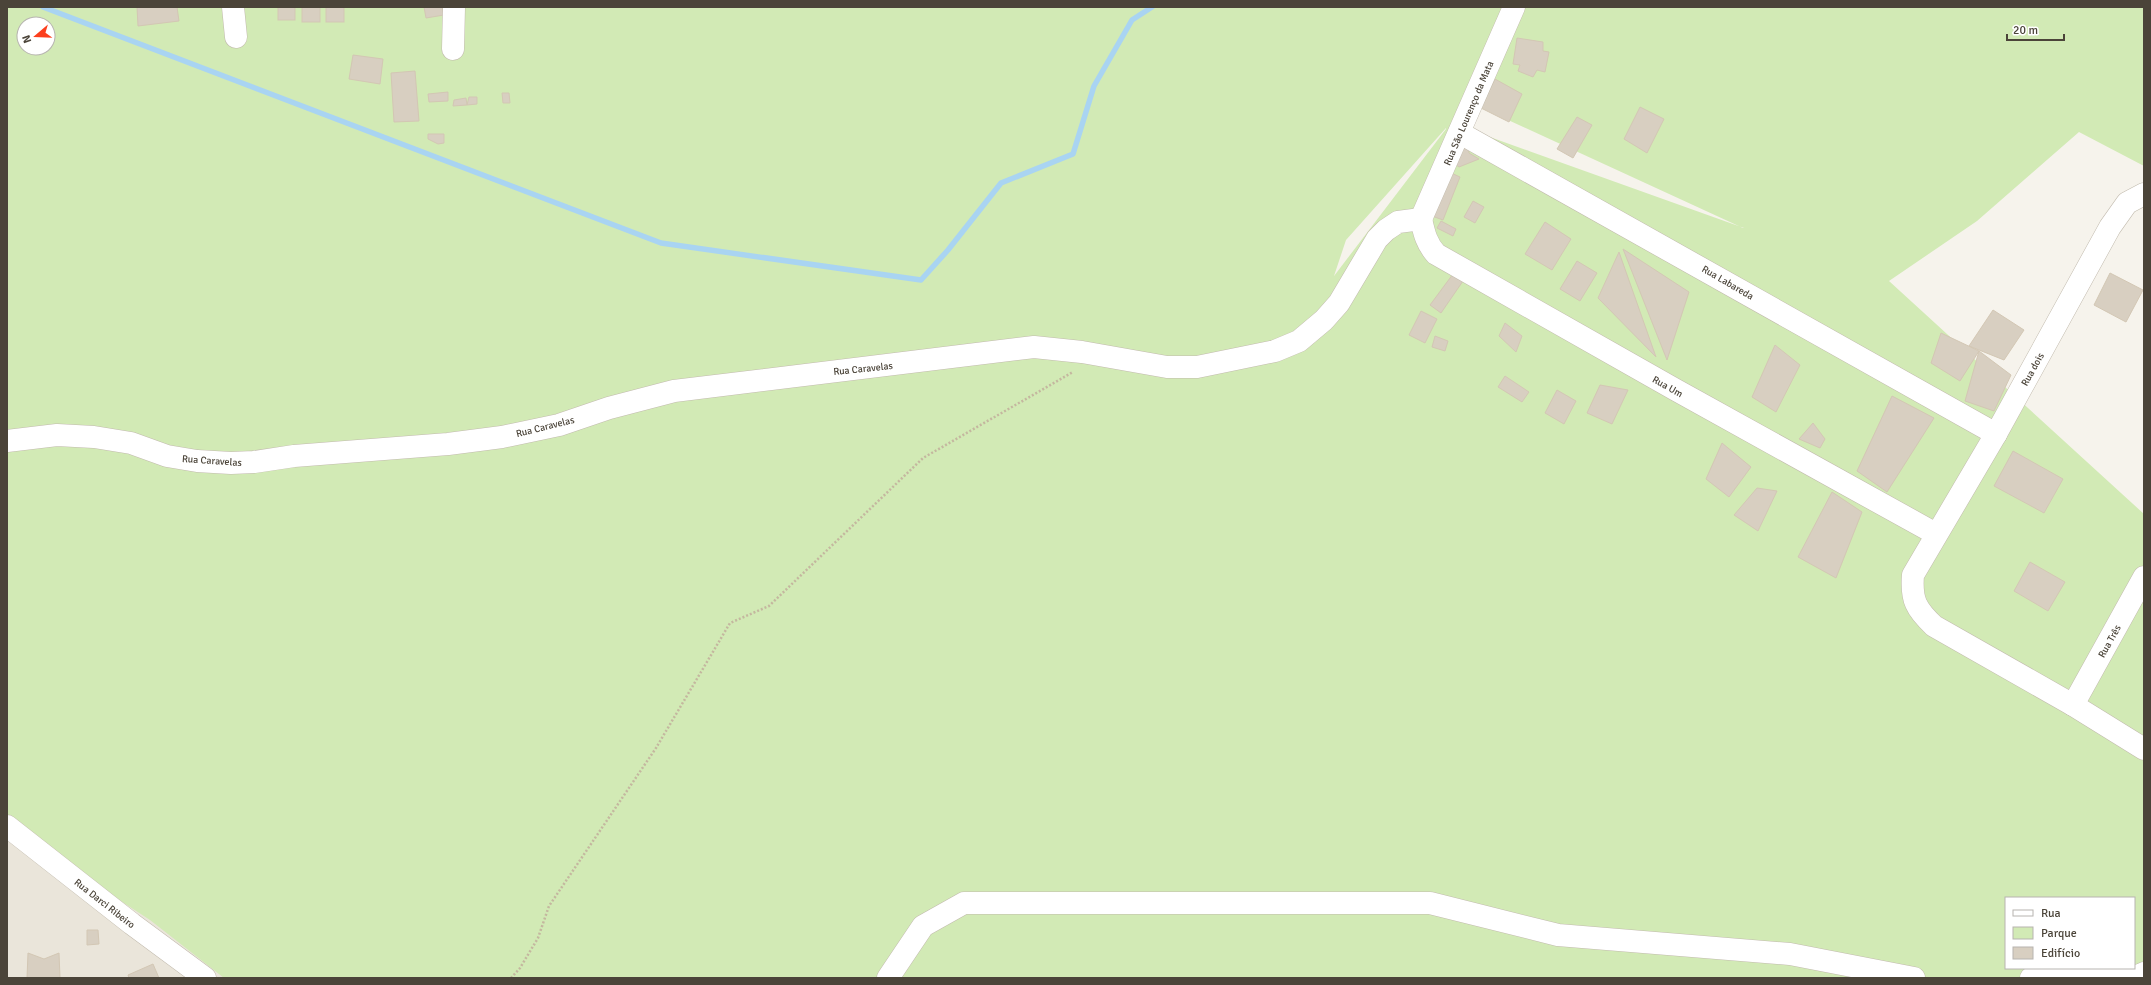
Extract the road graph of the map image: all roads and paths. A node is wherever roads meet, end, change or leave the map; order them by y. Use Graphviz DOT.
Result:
graph roads {
  1 [pos="232,7"];
  2 [pos="454,7"];
  3 [pos="1514,7"];
  4 [pos="236,37"];
  5 [pos="453,49"];
  6 [pos="1460,132"];
  7 [pos="2136,199"];
  8 [pos="1421,218"];
  9 [pos="1091,354"];
  10 [pos="1996,434"];
  11 [pos="7,441"];
  12 [pos="1936,534"];
  13 [pos="2144,577"];
  14 [pos="2073,705"];
  15 [pos="2144,749"];
  16 [pos="11,833"];
  17 [pos="2144,973"];
  18 [pos="205,978"];
  19 [pos="511,978"];
  20 [pos="888,978"];
  21 [pos="1914,978"];
  22 [pos="2031,978"];
  1 -- 4 [label="street"];
  2 -- 5 [label="street"];
  3 -- 6 [label="street, Rua São Lourenço da Mata"];
  6 -- 8 [label="street, Rua São Lourenço da Mata"];
  6 -- 10 [label="street, Rua Labareda"];
  7 -- 10 [label="street, Rua dois"];
  8 -- 9 [label="street, Rua Caravelas"];
  8 -- 12 [label="street, Rua Um"];
  9 -- 11 [label="street, Rua Caravelas"];
  9 -- 19 [label="path"];
  10 -- 12 [label="street, Rua dois"];
  12 -- 14 [label="street, Rua dois"];
  13 -- 14 [label="street, Rua Três"];
  14 -- 15 [label="street, Rua dois"];
  16 -- 18 [label="street, Rua Darci Ribeiro"];
  17 -- 22 [label="street"];
  20 -- 21 [label="street"];
}
